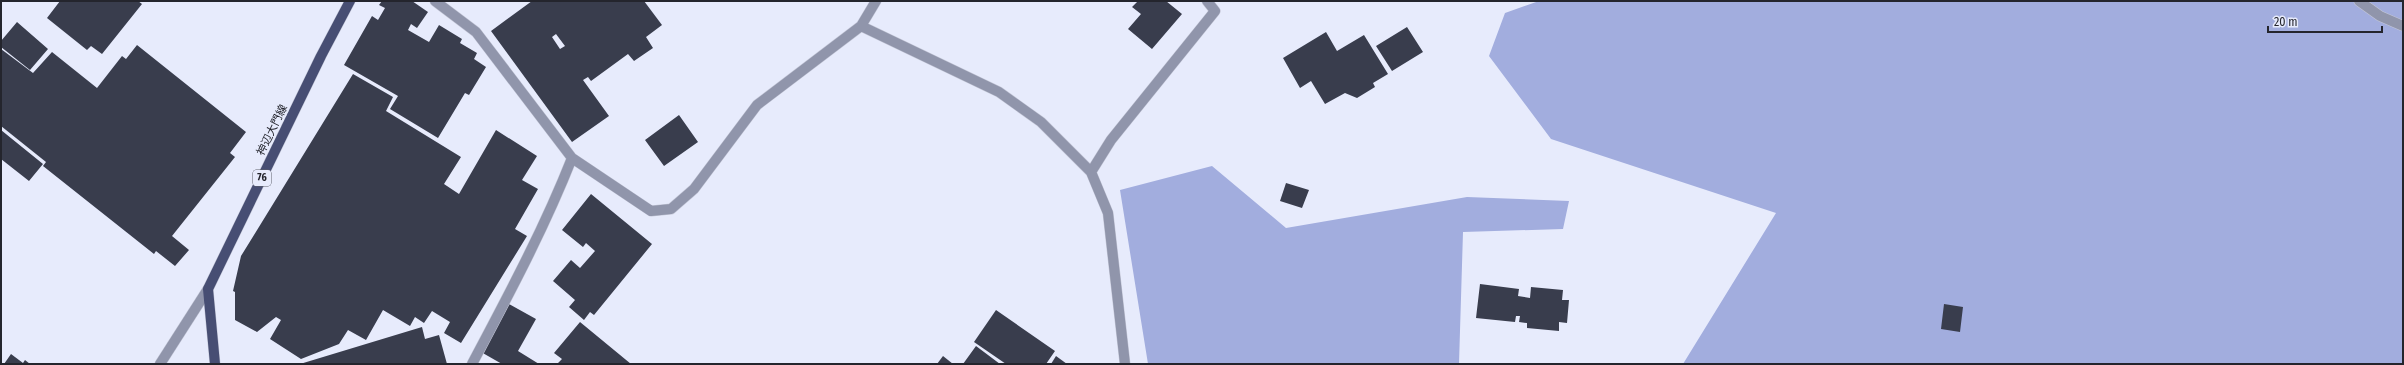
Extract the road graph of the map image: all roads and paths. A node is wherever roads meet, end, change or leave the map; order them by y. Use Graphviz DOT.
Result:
graph roads {
  1 [pos="350,1"];
  2 [pos="435,1"];
  3 [pos="876,1"];
  4 [pos="1207,1"];
  5 [pos="2359,1"];
  6 [pos="862,26"];
  7 [pos="2403,26"];
  8 [pos="572,158"];
  9 [pos="1091,172"];
  10 [pos="208,289"];
  11 [pos="160,364"];
  12 [pos="214,364"];
  13 [pos="472,364"];
  14 [pos="1125,364"];
  1 -- 10 [label="main road, 神辺大門線 / 76"];
  2 -- 8 [label="street"];
  3 -- 6 [label="street"];
  4 -- 9 [label="street"];
  5 -- 7 [label="street"];
  6 -- 8 [label="street"];
  6 -- 9 [label="street"];
  8 -- 13 [label="street"];
  9 -- 14 [label="street"];
  10 -- 11 [label="street"];
  10 -- 12 [label="main road"];
}
